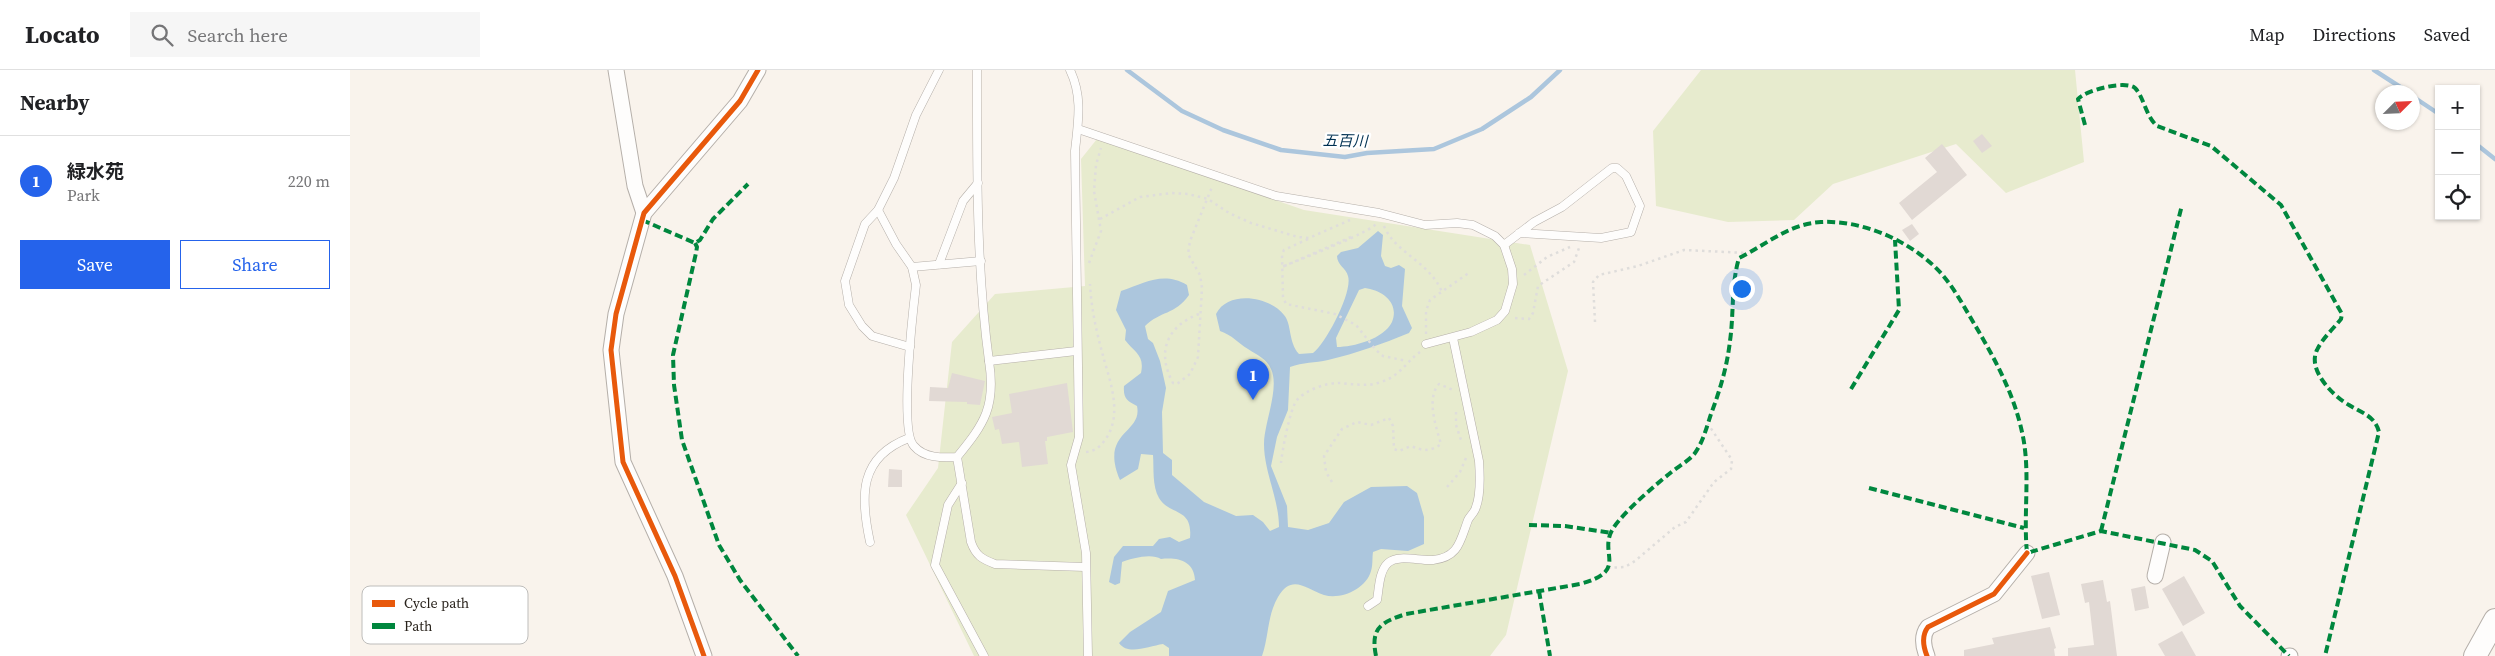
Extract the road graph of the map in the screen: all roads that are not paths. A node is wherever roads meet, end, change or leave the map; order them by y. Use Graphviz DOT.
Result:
graph roads {
  1 [pos="616,70"];
  2 [pos="758,70"];
  3 [pos="939,70"];
  4 [pos="978,70"];
  5 [pos="1070,70"];
  6 [pos="1078,129"];
  7 [pos="978,183"];
  8 [pos="878,210"];
  9 [pos="644,213"];
  10 [pos="1519,233"];
  11 [pos="1504,245"];
  12 [pos="981,261"];
  13 [pos="939,264"];
  14 [pos="912,267"];
  15 [pos="1453,338"];
  16 [pos="1426,344"];
  17 [pos="910,347"];
  18 [pos="1076,351"];
  19 [pos="989,361"];
  20 [pos="909,438"];
  21 [pos="957,457"];
  22 [pos="962,483"];
  23 [pos="870,542"];
  24 [pos="2163,542"];
  25 [pos="2027,552"];
  26 [pos="1086,567"];
  27 [pos="2155,576"];
  28 [pos="1368,606"];
  29 [pos="2495,620"];
  30 [pos="704,656"];
  31 [pos="984,656"];
  32 [pos="1088,656"];
  33 [pos="1927,656"];
  34 [pos="2475,656"];
  1 -- 9 [label="street"];
  2 -- 9 [label="street"];
  3 -- 8 [label="lane"];
  4 -- 7 [label="lane"];
  5 -- 6 [label="lane"];
  6 -- 11 [label="lane"];
  6 -- 18 [label="lane"];
  7 -- 12 [label="lane"];
  7 -- 13 [label="lane"];
  8 -- 14 [label="lane"];
  8 -- 17 [label="lane"];
  9 -- 30 [label="street"];
  10 -- 10 [label="lane"];
  10 -- 11 [label="lane"];
  11 -- 15 [label="lane"];
  12 -- 13 [label="lane"];
  12 -- 19 [label="lane"];
  13 -- 14 [label="lane"];
  14 -- 17 [label="lane"];
  15 -- 16 [label="lane"];
  15 -- 28 [label="lane"];
  17 -- 20 [label="lane"];
  18 -- 19 [label="lane"];
  18 -- 26 [label="lane"];
  19 -- 21 [label="lane"];
  20 -- 21 [label="lane"];
  20 -- 23 [label="lane"];
  21 -- 22 [label="lane"];
  22 -- 26 [label="lane"];
  22 -- 31 [label="lane"];
  24 -- 27 [label="street"];
  25 -- 33 [label="street"];
  26 -- 32 [label="lane"];
  29 -- 34 [label="main road"];
}
